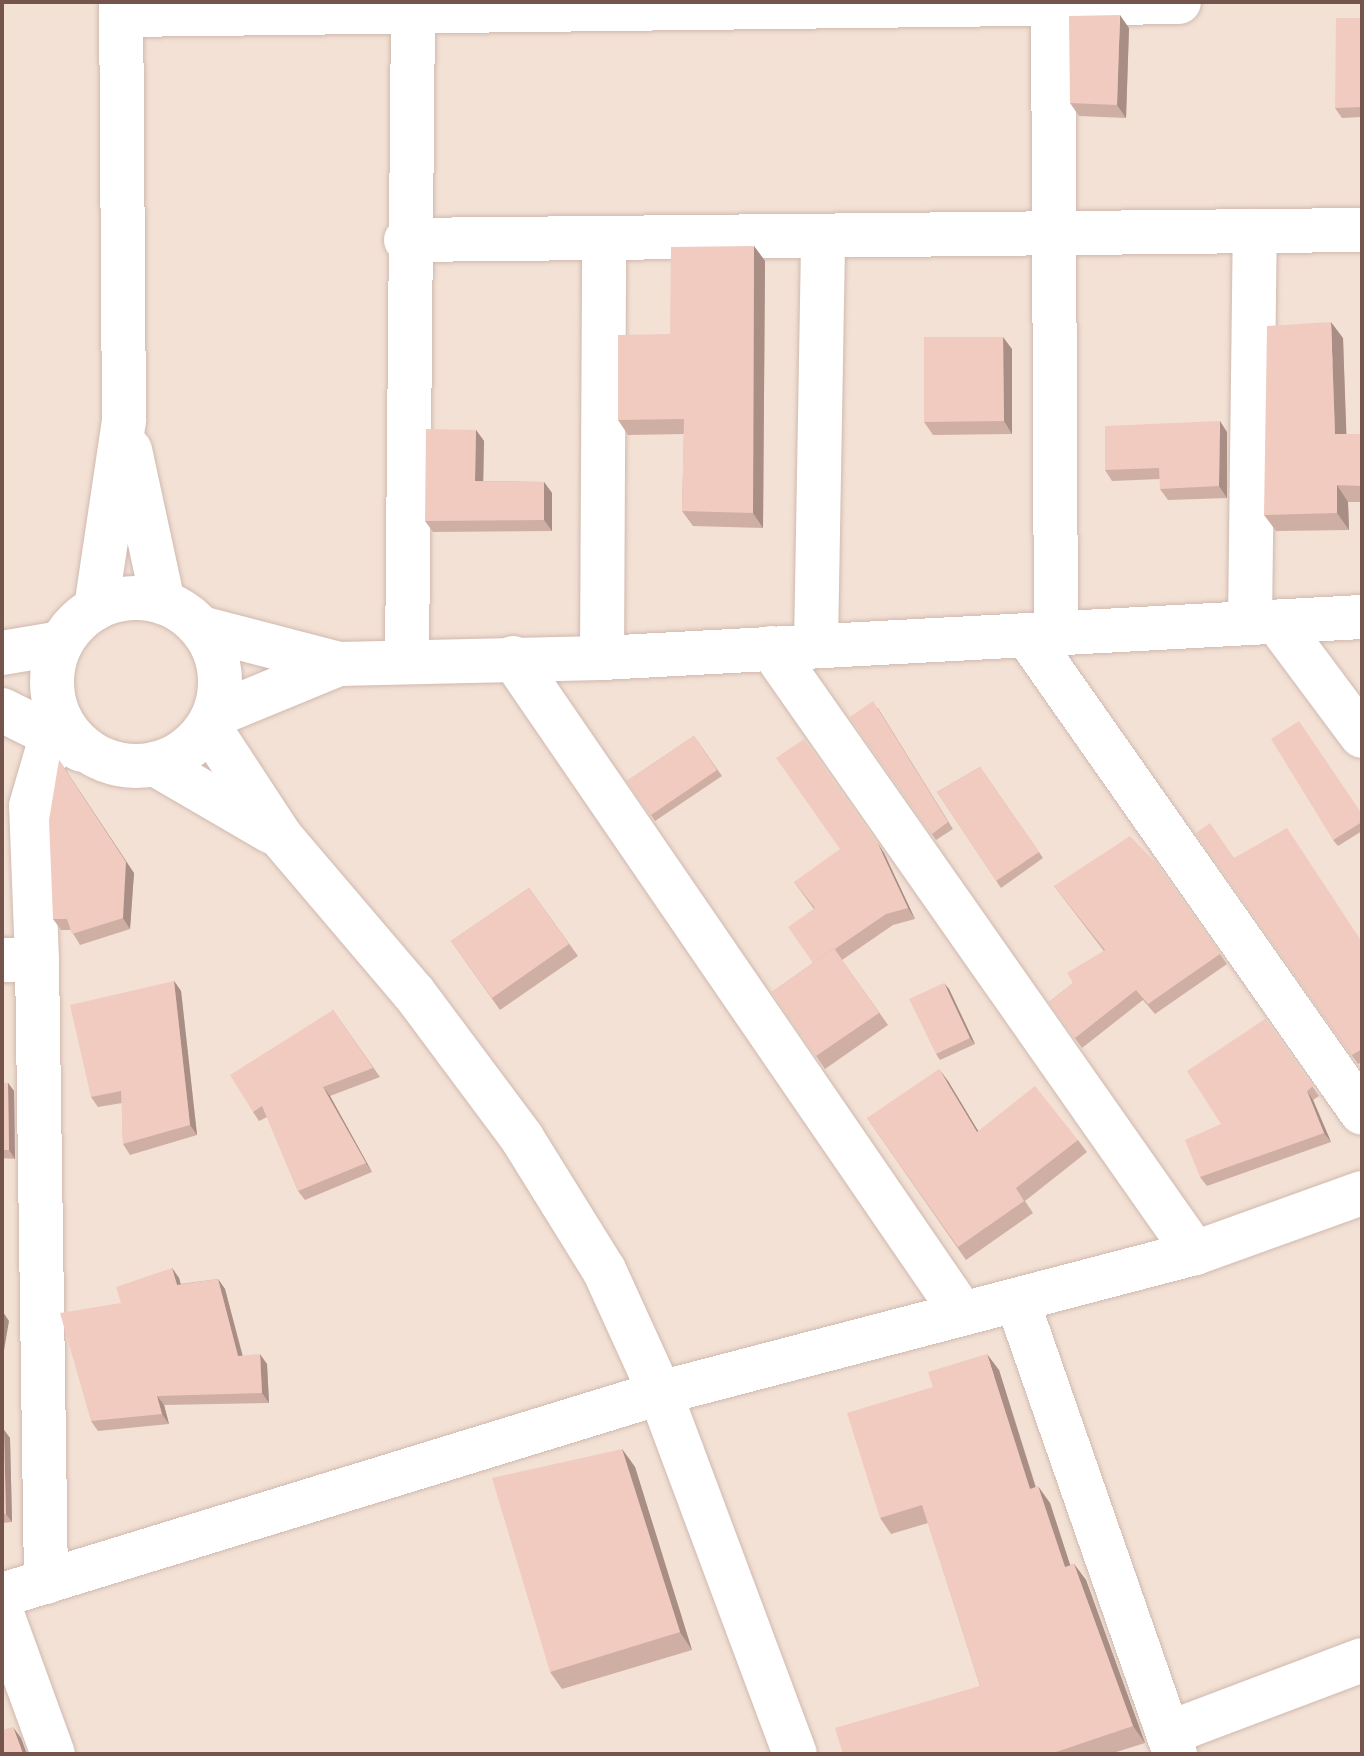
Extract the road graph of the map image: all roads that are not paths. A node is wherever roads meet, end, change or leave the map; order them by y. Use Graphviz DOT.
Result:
graph roads {
  1 [pos="1179,2"];
  2 [pos="1053,3"];
  3 [pos="121,9"];
  4 [pos="413,11"];
  5 [pos="1362,230"];
  6 [pos="1255,231"];
  7 [pos="1054,233"];
  8 [pos="823,236"];
  9 [pos="604,238"];
  10 [pos="406,240"];
  11 [pos="124,420"];
  12 [pos="163,602"];
  13 [pos="96,608"];
  14 [pos="1362,617"];
  15 [pos="1264,622"];
  16 [pos="201,628"];
  17 [pos="1042,636"];
  18 [pos="61,643"];
  19 [pos="816,646"];
  20 [pos="771,648"];
  21 [pos="2,653"];
  22 [pos="513,658"];
  23 [pos="602,658"];
  24 [pos="407,661"];
  25 [pos="339,664"];
  26 [pos="2,710"];
  27 [pos="212,721"];
  28 [pos="52,734"];
  29 [pos="1362,736"];
  30 [pos="98,758"];
  31 [pos="155,764"];
  32 [pos="281,837"];
  33 [pos="19,960"];
  34 [pos="1362,1113"];
  35 [pos="1362,1193"];
  36 [pos="1195,1253"];
  37 [pos="1017,1300"];
  38 [pos="962,1313"];
  39 [pos="660,1393"];
  40 [pos="46,1582"];
  41 [pos="2,1595"];
  42 [pos="2,1614"];
  43 [pos="1362,1660"];
  44 [pos="1172,1743"];
  45 [pos="53,1754"];
  46 [pos="795,1754"];
  1 -- 2 [label="street"];
  2 -- 4 [label="street"];
  2 -- 7 [label="street"];
  3 -- 4 [label="street"];
  3 -- 11 [label="street"];
  4 -- 10 [label="street"];
  5 -- 6 [label="street"];
  6 -- 7 [label="street"];
  6 -- 15 [label="street"];
  7 -- 8 [label="street"];
  7 -- 17 [label="street"];
  8 -- 9 [label="street"];
  8 -- 19 [label="street"];
  9 -- 10 [label="street"];
  9 -- 23 [label="street"];
  10 -- 24 [label="street"];
  11 -- 12 [label="street"];
  11 -- 13 [label="street"];
  12 -- 13 [label="street"];
  12 -- 16 [label="street"];
  13 -- 18 [label="street"];
  14 -- 15 [label="street"];
  15 -- 17 [label="street"];
  15 -- 29 [label="street"];
  16 -- 25 [label="street"];
  16 -- 27 [label="street"];
  17 -- 19 [label="street"];
  17 -- 34 [label="street"];
  18 -- 21 [label="street"];
  18 -- 30 [label="street"];
  19 -- 20 [label="street"];
  20 -- 23 [label="street"];
  20 -- 36 [label="street"];
  22 -- 23 [label="street"];
  22 -- 24 [label="street"];
  22 -- 38 [label="street"];
  24 -- 25 [label="street"];
  25 -- 27 [label="street"];
  26 -- 28 [label="street"];
  27 -- 31 [label="street"];
  27 -- 32 [label="street"];
  28 -- 30 [label="street"];
  28 -- 33 [label="street"];
  30 -- 31 [label="street"];
  31 -- 32 [label="street"];
  32 -- 39 [label="street"];
  33 -- 40 [label="street"];
  35 -- 36 [label="street"];
  36 -- 37 [label="street"];
  37 -- 38 [label="street"];
  37 -- 44 [label="street"];
  38 -- 39 [label="street"];
  39 -- 40 [label="street"];
  39 -- 46 [label="street"];
  40 -- 41 [label="street"];
  42 -- 45 [label="street"];
  43 -- 44 [label="street"];
}
